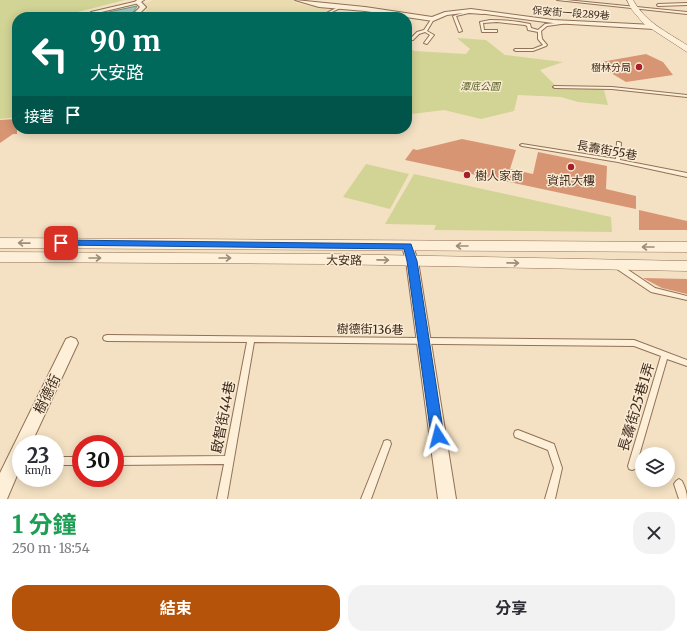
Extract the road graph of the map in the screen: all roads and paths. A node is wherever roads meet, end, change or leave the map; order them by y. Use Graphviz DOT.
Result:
graph roads {
  1 [pos="298,0"];
  2 [pos="558,0"];
  3 [pos="659,0"];
  4 [pos="140,1"];
  5 [pos="631,3"];
  6 [pos="687,4"];
  7 [pos="658,5"];
  8 [pos="341,7"];
  9 [pos="655,9"];
  10 [pos="94,12"];
  11 [pos="138,12"];
  12 [pos="330,12"];
  13 [pos="385,12"];
  14 [pos="485,12"];
  15 [pos="687,13"];
  16 [pos="412,16"];
  17 [pos="433,19"];
  18 [pos="566,23"];
  19 [pos="654,27"];
  20 [pos="425,31"];
  21 [pos="460,31"];
  22 [pos="496,31"];
  23 [pos="539,31"];
  24 [pos="412,39"];
  25 [pos="426,43"];
  26 [pos="687,49"];
  27 [pos="516,50"];
  28 [pos="555,87"];
  29 [pos="687,96"];
  30 [pos="619,143"];
  31 [pos="522,145"];
  32 [pos="618,161"];
  33 [pos="687,175"];
  34 [pos="0,243"];
  35 [pos="687,247"];
  36 [pos="410,254"];
  37 [pos="0,257"];
  38 [pos="616,265"];
  39 [pos="687,266"];
  40 [pos="687,298"];
  41 [pos="107,338"];
  42 [pos="251,339"];
  43 [pos="423,341"];
  44 [pos="71,343"];
  45 [pos="665,354"];
  46 [pos="687,363"];
  47 [pos="518,434"];
  48 [pos="28,435"];
  49 [pos="387,444"];
  50 [pos="228,460"];
  51 [pos="124,461"];
  52 [pos="632,466"];
  53 [pos="12,469"];
  54 [pos="679,484"];
  55 [pos="0,494"];
  56 [pos="222,499"];
  57 [pos="366,499"];
  58 [pos="447,499"];
  59 [pos="550,499"];
  60 [pos="684,499"];
  1 -- 8 [label="street, 保安街一段289巷"];
  2 -- 5 [label="lane"];
  3 -- 7 [label="lane"];
  4 -- 10 [label="lane"];
  4 -- 11 [label="street"];
  5 -- 9 [label="lane"];
  5 -- 19 [label="street"];
  6 -- 7 [label="lane"];
  7 -- 9 [label="lane"];
  8 -- 12 [label="lane"];
  8 -- 13 [label="street, 保安街一段289巷"];
  9 -- 15 [label="lane"];
  14 -- 17 [label="street, 保安街一段289巷"];
  14 -- 18 [label="street, 保安街一段289巷"];
  14 -- 21 [label="lane"];
  16 -- 17 [label="street, 保安街一段289巷"];
  17 -- 20 [label="lane"];
  18 -- 19 [label="street, 保安街一段289巷"];
  18 -- 23 [label="lane"];
  19 -- 26 [label="street"];
  20 -- 24 [label="lane"];
  20 -- 25 [label="lane"];
  22 -- 23 [label="lane"];
  23 -- 27 [label="lane"];
  28 -- 29 [label="lane"];
  30 -- 32 [label="lane"];
  31 -- 32 [label="lane, 長壽街55巷"];
  32 -- 33 [label="lane, 長壽街55巷"];
  36 -- 34 [label="street, 大安路, one-way"];
  35 -- 36 [label="street, 大安路, one-way"];
  37 -- 36 [label="street, 大安路, one-way"];
  36 -- 38 [label="street, 大安路, one-way"];
  36 -- 43 [label="street"];
  38 -- 39 [label="street, 大安路"];
  38 -- 40 [label="lane"];
  41 -- 42 [label="lane, 樹德街136巷"];
  42 -- 43 [label="lane, 樹德街136巷"];
  42 -- 50 [label="lane, 啟智街44巷"];
  43 -- 45 [label="lane, 樹德街136巷"];
  43 -- 58 [label="street"];
  44 -- 48 [label="street, 樹德街"];
  45 -- 46 [label="lane, 樹德街136巷"];
  45 -- 52 [label="lane, 長壽街25巷1弄"];
  47 -- 59 [label="lane"];
  49 -- 57 [label="lane"];
  50 -- 51 [label="lane"];
  50 -- 56 [label="lane, 啟智街44巷"];
  53 -- 55 [label="street, 樹德街"];
  54 -- 60 [label="lane"];
}
